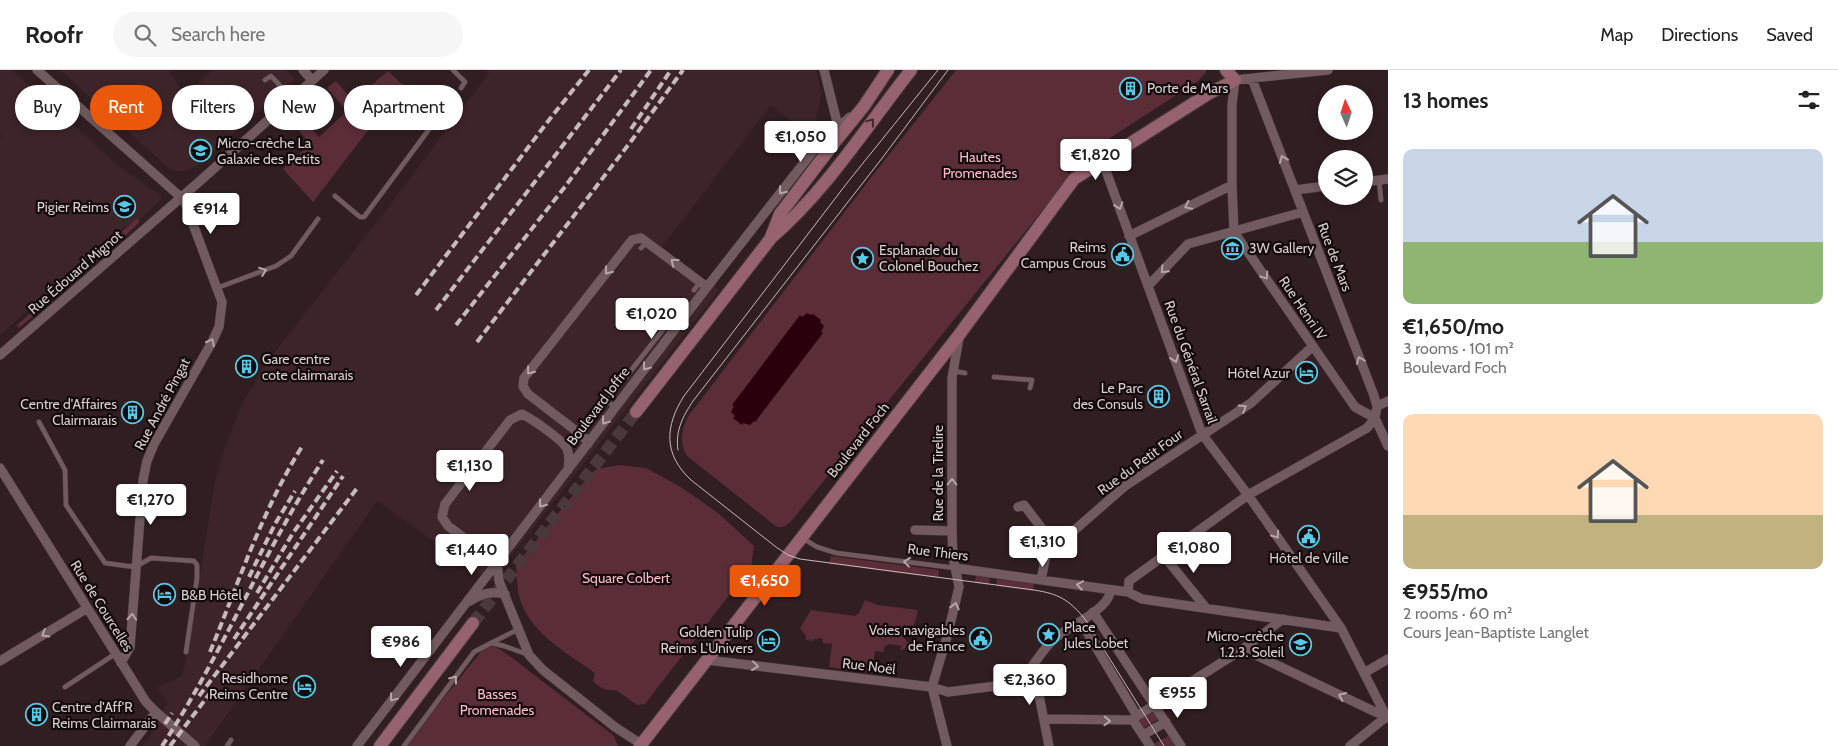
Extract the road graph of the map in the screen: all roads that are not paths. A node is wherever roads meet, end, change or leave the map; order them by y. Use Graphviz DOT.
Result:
graph roads {
  1 [pos="37,70"];
  2 [pos="303,70"];
  3 [pos="324,70"];
  4 [pos="453,70"];
  5 [pos="824,70"];
  6 [pos="888,70"];
  7 [pos="911,70"];
  8 [pos="1226,70"];
  9 [pos="1328,70"];
  10 [pos="1234,75"];
  11 [pos="1252,79"];
  12 [pos="265,80"];
  13 [pos="312,80"];
  14 [pos="280,85"];
  15 [pos="306,85"];
  16 [pos="463,85"];
  17 [pos="864,106"];
  18 [pos="264,123"];
  19 [pos="838,126"];
  20 [pos="428,130"];
  21 [pos="796,132"];
  22 [pos="817,146"];
  23 [pos="1102,160"];
  24 [pos="1383,180"];
  25 [pos="1232,185"];
  26 [pos="1318,187"];
  27 [pos="1295,190"];
  28 [pos="181,196"];
  29 [pos="335,196"];
  30 [pos="1381,200"];
  31 [pos="1303,212"];
  32 [pos="318,219"];
  33 [pos="1234,232"];
  34 [pos="1129,236"];
  35 [pos="771,238"];
  36 [pos="704,284"];
  37 [pos="1148,286"];
  38 [pos="217,288"];
  39 [pos="694,290"];
  40 [pos="679,309"];
  41 [pos="959,335"];
  42 [pos="1313,346"];
  43 [pos="0,355"];
  44 [pos="936,363"];
  45 [pos="965,373"];
  46 [pos="952,375"];
  47 [pos="626,377"];
  48 [pos="994,377"];
  49 [pos="1030,388"];
  50 [pos="611,396"];
  51 [pos="1388,401"];
  52 [pos="1377,406"];
  53 [pos="616,408"];
  54 [pos="636,412"];
  55 [pos="1375,418"];
  56 [pos="38,422"];
  57 [pos="1202,434"];
  58 [pos="588,444"];
  59 [pos="1388,446"];
  60 [pos="0,468"];
  61 [pos="568,470"];
  62 [pos="1248,495"];
  63 [pos="1018,506"];
  64 [pos="915,530"];
  65 [pos="952,531"];
  66 [pos="802,537"];
  67 [pos="1056,548"];
  68 [pos="1164,556"];
  69 [pos="497,562"];
  70 [pos="136,567"];
  71 [pos="955,568"];
  72 [pos="1041,580"];
  73 [pos="1110,592"];
  74 [pos="1128,592"];
  75 [pos="505,594"];
  76 [pos="465,604"];
  77 [pos="1206,608"];
  78 [pos="86,609"];
  79 [pos="1093,612"];
  80 [pos="1282,619"];
  81 [pos="1081,622"];
  82 [pos="473,623"];
  83 [pos="1341,628"];
  84 [pos="519,629"];
  85 [pos="491,643"];
  86 [pos="1243,649"];
  87 [pos="186,652"];
  88 [pos="115,654"];
  89 [pos="529,655"];
  90 [pos="1388,659"];
  91 [pos="707,660"];
  92 [pos="0,661"];
  93 [pos="121,663"];
  94 [pos="1364,673"];
  95 [pos="1028,682"];
  96 [pos="65,687"];
  97 [pos="932,687"];
  98 [pos="1156,705"];
  99 [pos="156,712"];
  100 [pos="1135,718"];
  101 [pos="1045,719"];
  102 [pos="1387,719"];
  103 [pos="1166,722"];
  104 [pos="1143,735"];
  105 [pos="231,740"];
  106 [pos="642,745"];
  107 [pos="130,746"];
  108 [pos="195,746"];
  109 [pos="227,746"];
  110 [pos="356,746"];
  111 [pos="380,746"];
  112 [pos="404,746"];
  113 [pos="947,746"];
  114 [pos="1050,746"];
  115 [pos="1150,746"];
  116 [pos="1182,746"];
  117 [pos="1350,746"];
  1 -- 28 [label="street"];
  2 -- 13 [label="street"];
  3 -- 13 [label="street, Rue Édouard Mignot"];
  4 -- 16 [label="lane"];
  5 -- 19 [label="street"];
  6 -- 17 [label="main road"];
  35 -- 7 [label="main road, one-way"];
  8 -- 10 [label="main road"];
  9 -- 11 [label="street"];
  10 -- 11 [label="street"];
  10 -- 23 [label="main road, Boulevard Foch"];
  10 -- 25 [label="street"];
  27 -- 11 [label="street, Rue de Mars, one-way"];
  12 -- 14 [label="lane"];
  13 -- 15 [label="street, Rue Édouard Mignot"];
  17 -- 19 [label="street, Boulevard Joffre"];
  17 -- 35 [label="main road"];
  18 -- 28 [label="street, Rue Édouard Mignot"];
  19 -- 22 [label="street, Boulevard Joffre"];
  20 -- 29 [label="lane"];
  21 -- 22 [label="lane"];
  22 -- 36 [label="street, Boulevard Joffre, one-way"];
  23 -- 34 [label="street, Rue du Général Sarrail, one-way"];
  23 -- 41 [label="main road, Boulevard Foch"];
  24 -- 30 [label="lane"];
  25 -- 33 [label="street"];
  25 -- 34 [label="street, one-way"];
  26 -- 27 [label="street"];
  27 -- 31 [label="street, Rue de Mars"];
  28 -- 38 [label="street, Rue André Pingat"];
  28 -- 43 [label="street, Rue Édouard Mignot"];
  31 -- 33 [label="street"];
  52 -- 31 [label="street, Rue de Mars, one-way"];
  38 -- 32 [label="lane, one-way"];
  33 -- 37 [label="street, one-way"];
  33 -- 42 [label="street, Rue Henri IV, one-way"];
  34 -- 37 [label="street, Rue du Général Sarrail"];
  35 -- 54 [label="main road"];
  36 -- 39 [label="lane"];
  36 -- 53 [label="street, Boulevard Joffre, one-way"];
  36 -- 58 [label="street, one-way"];
  37 -- 57 [label="street, Rue du Général Sarrail, one-way"];
  70 -- 38 [label="street, Rue André Pingat, one-way"];
  40 -- 47 [label="lane"];
  41 -- 44 [label="main road, Boulevard Foch"];
  41 -- 46 [label="street, Rue de la Tirelire"];
  42 -- 55 [label="street, Rue Henri IV"];
  57 -- 42 [label="street, Rue du Petit Four, one-way"];
  44 -- 46 [label="street"];
  44 -- 66 [label="main road, Boulevard Foch"];
  45 -- 46 [label="lane"];
  65 -- 46 [label="street, Rue de la Tirelire, one-way"];
  48 -- 49 [label="lane"];
  50 -- 53 [label="lane"];
  51 -- 52 [label="street"];
  52 -- 55 [label="street"];
  53 -- 58 [label="street, Boulevard Joffre, one-way"];
  55 -- 59 [label="street"];
  55 -- 62 [label="street"];
  56 -- 70 [label="lane"];
  57 -- 62 [label="street, Rue du Général Sarrail"];
  57 -- 67 [label="street, Rue du Petit Four"];
  58 -- 61 [label="street, Boulevard Joffre"];
  60 -- 78 [label="street, Rue de Courcelles"];
  61 -- 69 [label="street, Boulevard Joffre, one-way"];
  61 -- 69 [label="street"];
  62 -- 68 [label="street"];
  62 -- 83 [label="street, Rue du Général Sarrail, one-way"];
  63 -- 67 [label="street"];
  64 -- 65 [label="street"];
  65 -- 71 [label="street, Rue de la Tirelire"];
  71 -- 66 [label="lane, Rue Thiers, one-way"];
  66 -- 91 [label="main road, Boulevard Foch"];
  67 -- 72 [label="street, Rue du Petit Four"];
  68 -- 74 [label="street"];
  68 -- 77 [label="street"];
  69 -- 75 [label="street"];
  69 -- 76 [label="street, Boulevard Joffre"];
  70 -- 87 [label="lane"];
  93 -- 70 [label="street, Rue André Pingat, one-way"];
  71 -- 72 [label="street, Rue Thiers"];
  97 -- 71 [label="street, Rue de la Tirelire, one-way"];
  74 -- 72 [label="street, Rue Thiers, one-way"];
  73 -- 79 [label="street"];
  74 -- 77 [label="street, Rue Thiers"];
  75 -- 76 [label="street"];
  75 -- 84 [label="street"];
  76 -- 110 [label="street, Boulevard Joffre, one-way"];
  77 -- 80 [label="street, Rue Thiers"];
  78 -- 88 [label="street, Rue de Courcelles"];
  78 -- 92 [label="street, one-way"];
  79 -- 81 [label="street"];
  79 -- 98 [label="street"];
  80 -- 83 [label="street, Rue Thiers"];
  80 -- 86 [label="street"];
  81 -- 95 [label="street"];
  81 -- 100 [label="street"];
  82 -- 111 [label="main road"];
  83 -- 94 [label="street, Rue du Général Sarrail"];
  84 -- 85 [label="lane"];
  84 -- 89 [label="street"];
  85 -- 89 [label="lane"];
  112 -- 85 [label="lane, one-way"];
  86 -- 98 [label="street"];
  102 -- 86 [label="street, one-way"];
  88 -- 93 [label="street, Rue de Courcelles"];
  88 -- 96 [label="lane"];
  89 -- 106 [label="street"];
  90 -- 94 [label="street"];
  91 -- 97 [label="street, Rue Noël, one-way"];
  91 -- 106 [label="main road, Boulevard Foch"];
  93 -- 99 [label="street, Rue de Courcelles"];
  94 -- 102 [label="street, Rue du Général Sarrail"];
  95 -- 97 [label="street, Rue Noël"];
  95 -- 101 [label="street"];
  97 -- 113 [label="street"];
  98 -- 100 [label="street"];
  98 -- 103 [label="street"];
  99 -- 107 [label="street"];
  99 -- 108 [label="street, Rue de Courcelles"];
  101 -- 100 [label="street, one-way"];
  100 -- 104 [label="street"];
  101 -- 114 [label="street"];
  102 -- 117 [label="street"];
  103 -- 104 [label="street"];
  103 -- 116 [label="street"];
  104 -- 115 [label="street"];
  105 -- 109 [label="lane"];
}
